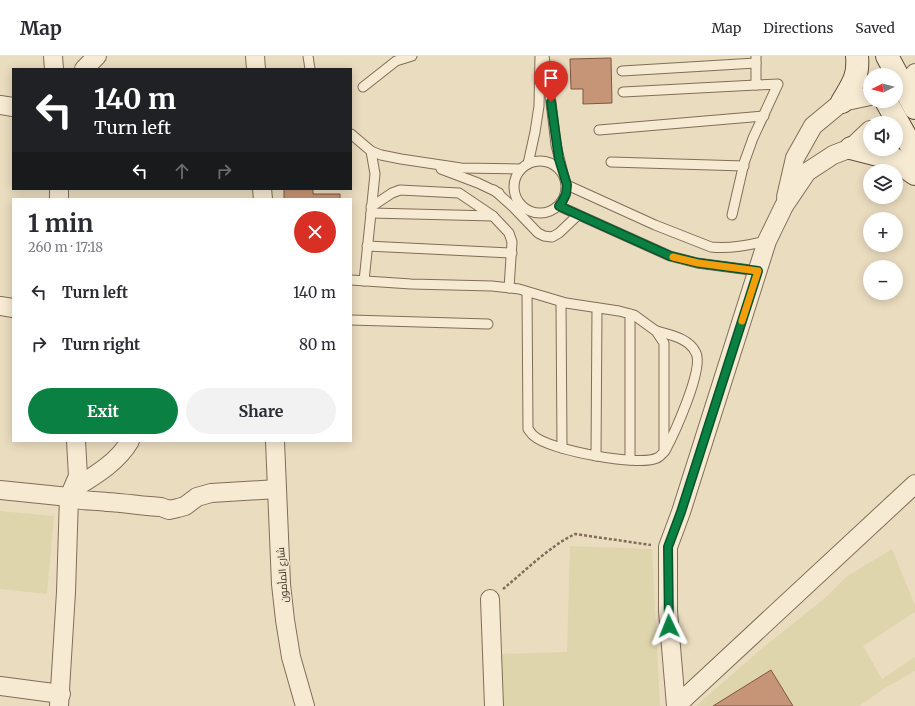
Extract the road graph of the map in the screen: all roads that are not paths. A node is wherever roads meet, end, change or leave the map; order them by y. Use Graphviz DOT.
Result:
graph roads {
  1 [pos="53,56"];
  2 [pos="97,56"];
  3 [pos="255,56"];
  4 [pos="308,56"];
  5 [pos="412,56"];
  6 [pos="540,56"];
  7 [pos="544,56"];
  8 [pos="856,56"];
  9 [pos="861,56"];
  10 [pos="887,56"];
  11 [pos="756,59"];
  12 [pos="54,68"];
  13 [pos="85,68"];
  14 [pos="256,68"];
  15 [pos="310,68"];
  16 [pos="868,68"];
  17 [pos="890,68"];
  18 [pos="622,71"];
  19 [pos="756,85"];
  20 [pos="363,87"];
  21 [pos="623,92"];
  22 [pos="863,98"];
  23 [pos="842,102"];
  24 [pos="0,105"];
  25 [pos="12,107"];
  26 [pos="901,108"];
  27 [pos="764,116"];
  28 [pos="598,130"];
  29 [pos="352,135"];
  30 [pos="863,137"];
  31 [pos="851,148"];
  32 [pos="371,151"];
  33 [pos="915,153"];
  34 [pos="611,162"];
  35 [pos="426,164"];
  36 [pos="524,166"];
  37 [pos="744,166"];
  38 [pos="915,174"];
  39 [pos="566,180"];
  40 [pos="494,190"];
  41 [pos="517,201"];
  42 [pos="559,206"];
  43 [pos="784,206"];
  44 [pos="371,210"];
  45 [pos="578,215"];
  46 [pos="732,215"];
  47 [pos="493,216"];
  48 [pos="767,241"];
  49 [pos="367,246"];
  50 [pos="512,253"];
  51 [pos="758,271"];
  52 [pos="352,280"];
  53 [pos="364,281"];
  54 [pos="509,288"];
  55 [pos="527,292"];
  56 [pos="561,302"];
  57 [pos="0,306"];
  58 [pos="12,308"];
  59 [pos="597,308"];
  60 [pos="630,314"];
  61 [pos="352,320"];
  62 [pos="488,324"];
  63 [pos="656,331"];
  64 [pos="76,442"];
  65 [pos="129,442"];
  66 [pos="274,442"];
  67 [pos="562,448"];
  68 [pos="664,452"];
  69 [pos="596,456"];
  70 [pos="630,460"];
  71 [pos="915,484"];
  72 [pos="277,489"];
  73 [pos="0,490"];
  74 [pos="71,493"];
  75 [pos="490,599"];
  76 [pos="0,686"];
  77 [pos="60,700"];
  78 [pos="305,706"];
  79 [pos="494,706"];
  80 [pos="676,706"];
  1 -- 12 [label="street"];
  2 -- 13 [label="street"];
  3 -- 14 [label="street"];
  4 -- 15 [label="lane"];
  5 -- 20 [label="lane"];
  6 -- 36 [label="lane"];
  7 -- 39 [label="lane"];
  8 -- 23 [label="main road"];
  9 -- 16 [label="main road"];
  10 -- 17 [label="main road"];
  11 -- 18 [label="lane"];
  11 -- 19 [label="lane"];
  19 -- 21 [label="lane"];
  19 -- 27 [label="lane"];
  22 -- 23 [label="street"];
  23 -- 43 [label="street"];
  24 -- 25 [label="street"];
  26 -- 33 [label="main road"];
  27 -- 28 [label="lane"];
  27 -- 37 [label="lane"];
  29 -- 32 [label="lane"];
  30 -- 31 [label="street"];
  31 -- 38 [label="main road"];
  31 -- 43 [label="street"];
  32 -- 35 [label="lane"];
  32 -- 44 [label="lane"];
  34 -- 37 [label="lane"];
  35 -- 36 [label="lane"];
  35 -- 40 [label="lane"];
  36 -- 39 [label="lane"];
  36 -- 41 [label="lane"];
  37 -- 46 [label="lane"];
  39 -- 42 [label="lane"];
  39 -- 48 [label="lane"];
  40 -- 41 [label="lane"];
  40 -- 45 [label="lane"];
  41 -- 42 [label="lane"];
  42 -- 45 [label="lane"];
  43 -- 48 [label="street"];
  44 -- 47 [label="lane"];
  44 -- 47 [label="lane"];
  44 -- 49 [label="lane"];
  45 -- 51 [label="lane"];
  47 -- 50 [label="lane"];
  48 -- 51 [label="street"];
  49 -- 50 [label="lane"];
  49 -- 53 [label="lane"];
  50 -- 54 [label="lane"];
  51 -- 80 [label="street"];
  52 -- 53 [label="lane"];
  53 -- 54 [label="lane"];
  54 -- 55 [label="lane"];
  55 -- 56 [label="lane"];
  55 -- 67 [label="lane"];
  56 -- 59 [label="lane"];
  56 -- 67 [label="lane"];
  57 -- 58 [label="street"];
  59 -- 60 [label="lane"];
  59 -- 69 [label="lane"];
  60 -- 63 [label="lane"];
  60 -- 70 [label="lane"];
  61 -- 62 [label="lane"];
  63 -- 68 [label="lane"];
  63 -- 68 [label="lane"];
  64 -- 74 [label="street"];
  65 -- 74 [label="street"];
  66 -- 72 [label="street, شارع المأمون"];
  67 -- 69 [label="lane"];
  68 -- 70 [label="lane"];
  69 -- 70 [label="lane"];
  71 -- 80 [label="street"];
  72 -- 74 [label="street"];
  72 -- 78 [label="street, شارع المأمون"];
  73 -- 74 [label="street"];
  74 -- 77 [label="street"];
  75 -- 79 [label="street"];
  76 -- 77 [label="street"];
}
